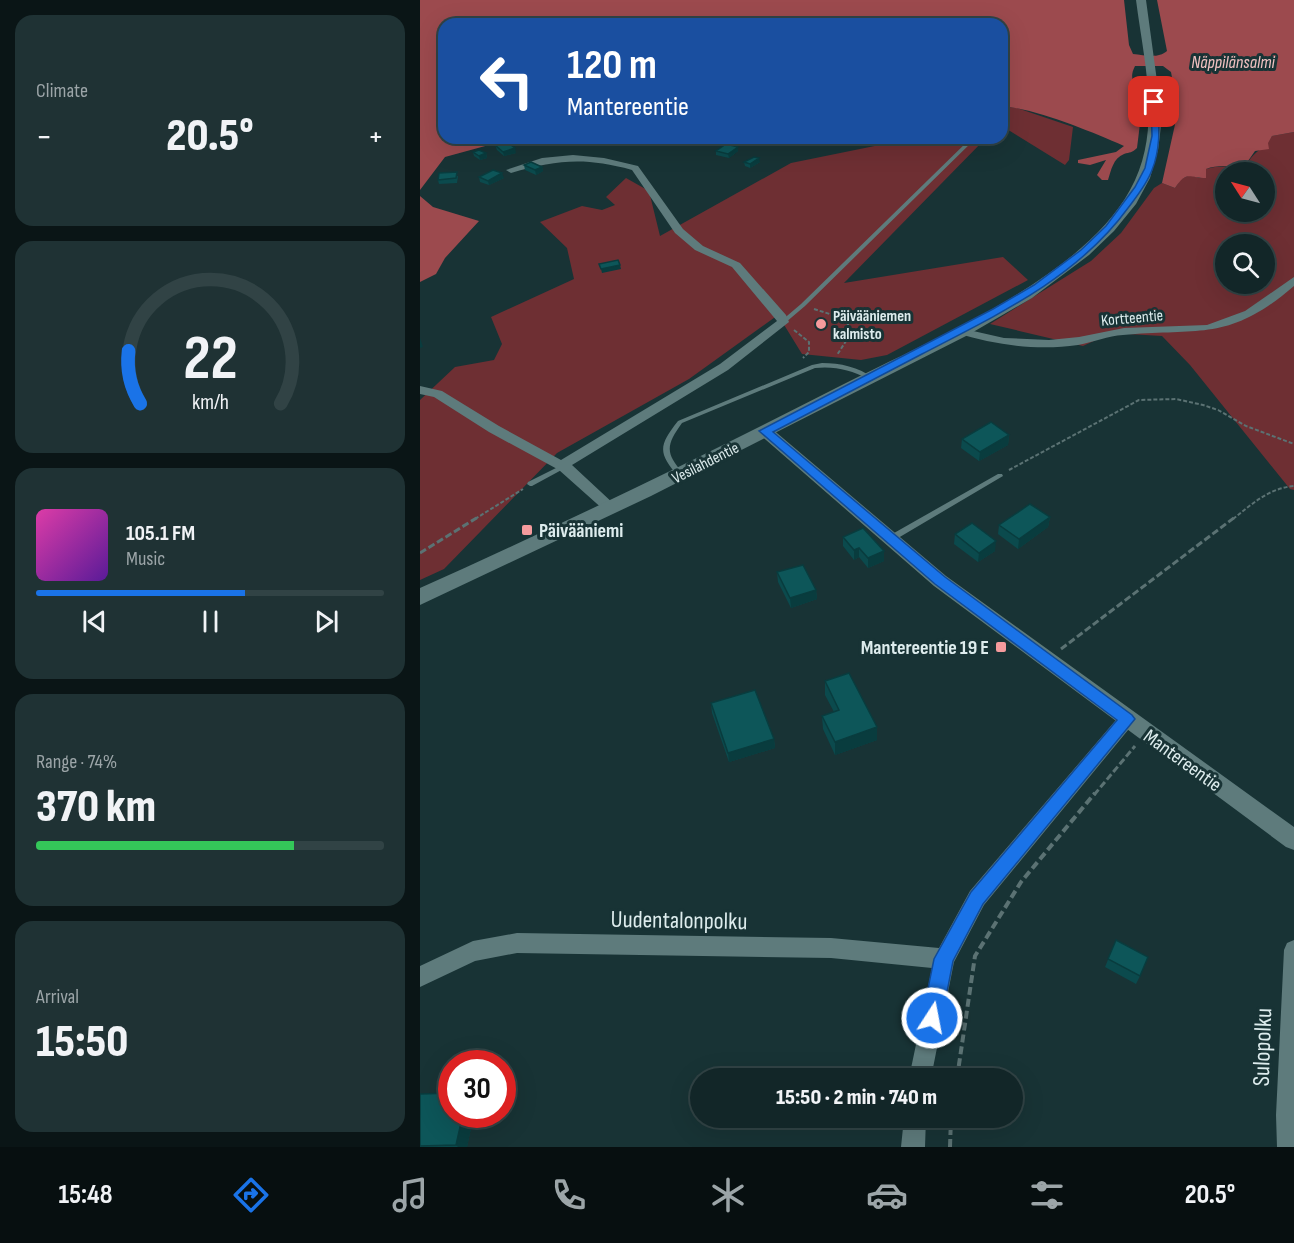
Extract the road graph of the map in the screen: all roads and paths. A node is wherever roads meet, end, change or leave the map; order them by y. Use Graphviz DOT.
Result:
graph roads {
  1 [pos="1141,0"];
  2 [pos="968,144"];
  3 [pos="511,170"];
  4 [pos="1294,280"];
  5 [pos="803,305"];
  6 [pos="783,322"];
  7 [pos="960,331"];
  8 [pos="831,363"];
  9 [pos="805,370"];
  10 [pos="870,378"];
  11 [pos="420,390"];
  12 [pos="765,431"];
  13 [pos="1294,444"];
  14 [pos="564,467"];
  15 [pos="681,474"];
  16 [pos="999,476"];
  17 [pos="530,484"];
  18 [pos="1294,486"];
  19 [pos="610,508"];
  20 [pos="890,539"];
  21 [pos="420,553"];
  22 [pos="420,597"];
  23 [pos="1045,660"];
  24 [pos="1127,719"];
  25 [pos="1146,733"];
  26 [pos="1294,840"];
  27 [pos="1294,950"];
  28 [pos="944,959"];
  29 [pos="420,977"];
  30 [pos="922,1068"];
  31 [pos="958,1068"];
  32 [pos="914,1128"];
  33 [pos="951,1128"];
  34 [pos="913,1147"];
  35 [pos="950,1147"];
  36 [pos="1289,1147"];
  1 -- 7 [label="main road, Vesilahdentie"];
  2 -- 5 [label="lane"];
  3 -- 6 [label="street"];
  4 -- 7 [label="street, Kortteentie"];
  5 -- 6 [label="lane"];
  5 -- 8 [label="path"];
  6 -- 9 [label="path"];
  6 -- 14 [label="street"];
  7 -- 10 [label="main road, Vesilahdentie"];
  8 -- 9 [label="lane"];
  8 -- 10 [label="lane"];
  9 -- 15 [label="lane"];
  10 -- 12 [label="main road, Vesilahdentie"];
  11 -- 14 [label="street"];
  12 -- 15 [label="main road, Vesilahdentie"];
  12 -- 20 [label="street, Mantereentie"];
  13 -- 16 [label="path"];
  14 -- 17 [label="lane"];
  14 -- 19 [label="street"];
  15 -- 19 [label="main road, Vesilahdentie"];
  16 -- 20 [label="lane"];
  17 -- 21 [label="path"];
  18 -- 23 [label="path"];
  19 -- 22 [label="main road, Vesilahdentie"];
  20 -- 23 [label="street, Mantereentie"];
  23 -- 24 [label="street, Mantereentie"];
  24 -- 25 [label="street, Mantereentie"];
  24 -- 28 [label="street"];
  25 -- 26 [label="street, Mantereentie"];
  25 -- 31 [label="path"];
  27 -- 36 [label="street, Sulopolku"];
  28 -- 29 [label="street, Uudentalonpolku"];
  28 -- 30 [label="street"];
  32 -- 34 [label="street"];
  33 -- 35 [label="path"];
}
